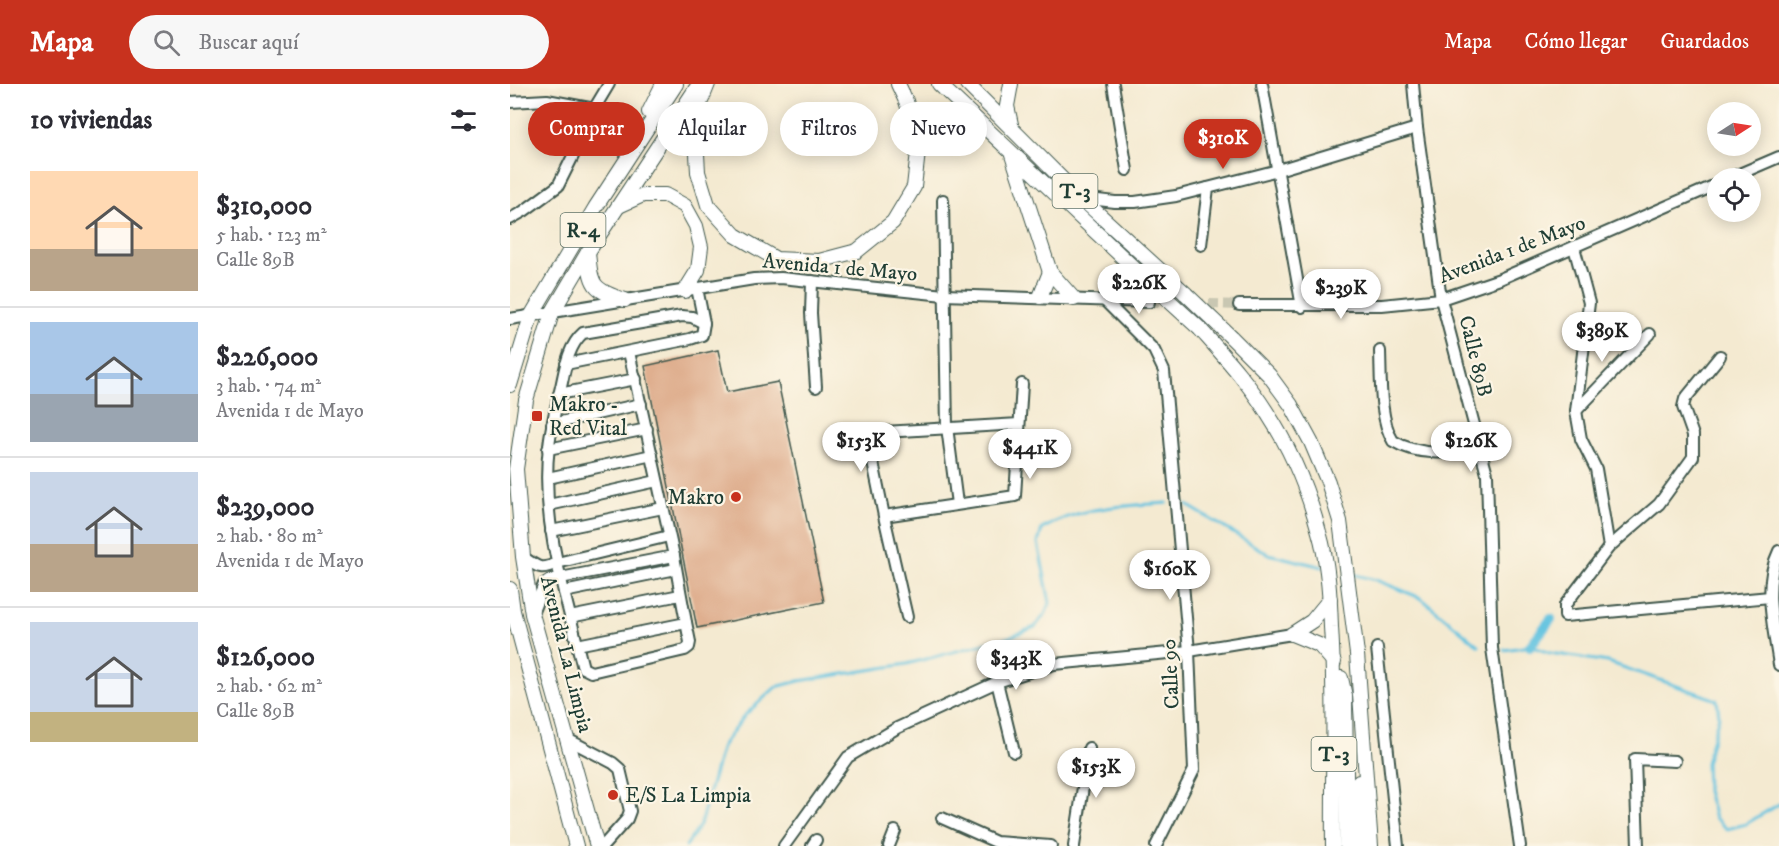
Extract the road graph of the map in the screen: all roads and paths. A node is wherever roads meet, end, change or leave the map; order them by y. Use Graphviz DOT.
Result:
graph roads {
  1 [pos="609,84"];
  2 [pos="663,84"];
  3 [pos="676,84"];
  4 [pos="699,84"];
  5 [pos="708,84"];
  6 [pos="898,84"];
  7 [pos="939,84"];
  8 [pos="967,84"];
  9 [pos="1011,84"];
  10 [pos="1113,84"];
  11 [pos="1262,84"];
  12 [pos="1413,84"];
  13 [pos="510,102"];
  14 [pos="558,102"];
  15 [pos="599,102"];
  16 [pos="1417,128"];
  17 [pos="1012,129"];
  18 [pos="1012,153"];
  19 [pos="572,156"];
  20 [pos="1779,157"];
  21 [pos="624,164"];
  22 [pos="1753,168"];
  23 [pos="1127,170"];
  24 [pos="1278,170"];
  25 [pos="1208,189"];
  26 [pos="1707,189"];
  27 [pos="1081,198"];
  28 [pos="943,200"];
  29 [pos="617,207"];
  30 [pos="510,219"];
  31 [pos="1201,245"];
  32 [pos="1574,247"];
  33 [pos="588,252"];
  34 [pos="1050,272"];
  35 [pos="812,280"];
  36 [pos="691,290"];
  37 [pos="944,295"];
  38 [pos="1040,297"];
  39 [pos="1074,299"];
  40 [pos="1442,299"];
  41 [pos="625,300"];
  42 [pos="1104,300"];
  43 [pos="1149,302"];
  44 [pos="1239,305"];
  45 [pos="1302,307"];
  46 [pos="552,313"];
  47 [pos="531,316"];
  48 [pos="510,319"];
  49 [pos="704,323"];
  50 [pos="1650,334"];
  51 [pos="1380,351"];
  52 [pos="629,352"];
  53 [pos="1720,356"];
  54 [pos="566,364"];
  55 [pos="636,379"];
  56 [pos="1023,384"];
  57 [pos="510,385"];
  58 [pos="816,387"];
  59 [pos="559,394"];
  60 [pos="641,404"];
  61 [pos="1576,411"];
  62 [pos="1018,423"];
  63 [pos="552,424"];
  64 [pos="948,427"];
  65 [pos="647,429"];
  66 [pos="548,449"];
  67 [pos="1480,449"];
  68 [pos="652,455"];
  69 [pos="548,478"];
  70 [pos="657,481"];
  71 [pos="957,504"];
  72 [pos="549,505"];
  73 [pos="663,508"];
  74 [pos="884,516"];
  75 [pos="551,531"];
  76 [pos="669,536"];
  77 [pos="1609,547"];
  78 [pos="1779,551"];
  79 [pos="674,556"];
  80 [pos="523,557"];
  81 [pos="557,563"];
  82 [pos="676,569"];
  83 [pos="560,578"];
  84 [pos="510,589"];
  85 [pos="564,592"];
  86 [pos="680,595"];
  87 [pos="1770,597"];
  88 [pos="1330,599"];
  89 [pos="532,614"];
  90 [pos="570,617"];
  91 [pos="907,617"];
  92 [pos="686,623"];
  93 [pos="1332,632"];
  94 [pos="1292,634"];
  95 [pos="577,645"];
  96 [pos="1377,648"];
  97 [pos="1189,651"];
  98 [pos="1334,662"];
  99 [pos="1779,665"];
  100 [pos="997,682"];
  101 [pos="1362,728"];
  102 [pos="567,740"];
  103 [pos="1089,748"];
  104 [pos="1014,752"];
  105 [pos="1675,761"];
  106 [pos="942,818"];
  107 [pos="895,831"];
  108 [pos="996,844"];
  109 [pos="576,846"];
  110 [pos="597,846"];
  111 [pos="603,846"];
  112 [pos="784,846"];
  113 [pos="889,846"];
  114 [pos="1051,846"];
  115 [pos="1074,846"];
  116 [pos="1156,846"];
  117 [pos="1333,846"];
  118 [pos="1347,846"];
  119 [pos="1360,846"];
  120 [pos="1371,846"];
  121 [pos="1381,846"];
  122 [pos="1398,846"];
  123 [pos="1520,846"];
  124 [pos="1638,846"];
  1 -- 15 [label="street"];
  2 -- 21 [label="main road"];
  3 -- 21 [label="main road, R-4"];
  4 -- 29 [label="main road, Avenida La Limpia / R-4"];
  5 -- 6 [label="main road"];
  7 -- 18 [label="main road, T-3"];
  8 -- 17 [label="main road, T-3"];
  9 -- 17 [label="main road"];
  10 -- 23 [label="street"];
  11 -- 24 [label="street"];
  12 -- 16 [label="street, Calle 89B"];
  13 -- 14 [label="street"];
  16 -- 24 [label="street"];
  16 -- 40 [label="street, Calle 89B"];
  17 -- 27 [label="main road, T-3"];
  18 -- 34 [label="main road"];
  18 -- 88 [label="main road, T-3, bridge"];
  19 -- 30 [label="street"];
  20 -- 22 [label="street"];
  21 -- 47 [label="main road, R-4"];
  24 -- 25 [label="street"];
  24 -- 45 [label="street"];
  25 -- 27 [label="street"];
  25 -- 31 [label="street"];
  26 -- 32 [label="street, Avenida 1 de Mayo"];
  27 -- 101 [label="main road, T-3, bridge"];
  28 -- 37 [label="street"];
  29 -- 33 [label="main road, Avenida La Limpia / R-4"];
  29 -- 36 [label="main road"];
  32 -- 40 [label="street, Avenida 1 de Mayo"];
  32 -- 61 [label="street"];
  33 -- 41 [label="main road"];
  33 -- 46 [label="main road, Avenida La Limpia / R-4"];
  34 -- 38 [label="main road"];
  34 -- 39 [label="main road"];
  35 -- 36 [label="street, Avenida 1 de Mayo"];
  35 -- 37 [label="street, Avenida 1 de Mayo"];
  35 -- 58 [label="street"];
  36 -- 41 [label="street, Avenida 1 de Mayo"];
  36 -- 49 [label="street"];
  37 -- 38 [label="street, Avenida 1 de Mayo"];
  37 -- 64 [label="street"];
  38 -- 39 [label="street, Avenida 1 de Mayo"];
  39 -- 42 [label="street, Avenida 1 de Mayo"];
  40 -- 45 [label="street, Avenida 1 de Mayo"];
  40 -- 67 [label="street, Calle 89B"];
  41 -- 46 [label="street, Avenida 1 de Mayo"];
  42 -- 43 [label="street, Avenida 1 de Mayo"];
  42 -- 97 [label="street, Calle 90"];
  44 -- 45 [label="street, Avenida 1 de Mayo"];
  46 -- 47 [label="street, Avenida 1 de Mayo"];
  46 -- 80 [label="main road, Avenida La Limpia / R-4"];
  47 -- 48 [label="street, Avenida 1 de Mayo"];
  47 -- 57 [label="main road, R-4"];
  49 -- 52 [label="street"];
  49 -- 54 [label="street"];
  50 -- 61 [label="street"];
  51 -- 67 [label="street"];
  52 -- 54 [label="street"];
  52 -- 55 [label="street"];
  53 -- 77 [label="street"];
  54 -- 59 [label="street"];
  55 -- 59 [label="street"];
  55 -- 60 [label="street"];
  56 -- 62 [label="street"];
  59 -- 63 [label="street"];
  60 -- 63 [label="street"];
  60 -- 65 [label="street"];
  61 -- 77 [label="street"];
  62 -- 64 [label="street"];
  62 -- 71 [label="street"];
  63 -- 66 [label="street"];
  64 -- 71 [label="street"];
  64 -- 74 [label="street"];
  65 -- 66 [label="street"];
  65 -- 68 [label="street"];
  66 -- 69 [label="street"];
  67 -- 123 [label="street, Calle 89B"];
  68 -- 69 [label="street"];
  68 -- 70 [label="street"];
  69 -- 72 [label="street"];
  70 -- 72 [label="street"];
  70 -- 73 [label="street"];
  71 -- 74 [label="street"];
  72 -- 75 [label="street"];
  73 -- 75 [label="street"];
  73 -- 76 [label="street"];
  74 -- 91 [label="street"];
  75 -- 81 [label="street"];
  76 -- 79 [label="street"];
  76 -- 81 [label="street"];
  77 -- 87 [label="street"];
  78 -- 87 [label="street"];
  79 -- 82 [label="street"];
  79 -- 83 [label="street"];
  80 -- 81 [label="street"];
  80 -- 89 [label="main road, Avenida La Limpia / R-4"];
  81 -- 83 [label="street"];
  82 -- 85 [label="street"];
  82 -- 86 [label="street"];
  83 -- 85 [label="street"];
  83 -- 89 [label="street"];
  84 -- 109 [label="main road, Avenida La Limpia"];
  85 -- 90 [label="street"];
  86 -- 90 [label="street"];
  86 -- 92 [label="street"];
  87 -- 99 [label="street"];
  88 -- 93 [label="main road, T-3"];
  88 -- 94 [label="main road"];
  89 -- 102 [label="main road, Avenida La Limpia / R-4"];
  90 -- 95 [label="street"];
  92 -- 95 [label="street"];
  92 -- 95 [label="street"];
  93 -- 98 [label="main road, T-3"];
  93 -- 118 [label="main road"];
  94 -- 97 [label="street"];
  94 -- 98 [label="main road"];
  96 -- 122 [label="street"];
  97 -- 100 [label="street"];
  97 -- 116 [label="street, Calle 90"];
  98 -- 117 [label="main road, T-3"];
  100 -- 104 [label="street"];
  100 -- 112 [label="street"];
  101 -- 119 [label="main road"];
  101 -- 120 [label="main road, T-3"];
  101 -- 121 [label="main road"];
  102 -- 110 [label="main road, Avenida La Limpia / R-4"];
  102 -- 111 [label="street"];
  103 -- 115 [label="street"];
  105 -- 124 [label="street"];
  106 -- 108 [label="street"];
  107 -- 113 [label="street"];
  108 -- 114 [label="street"];
}
